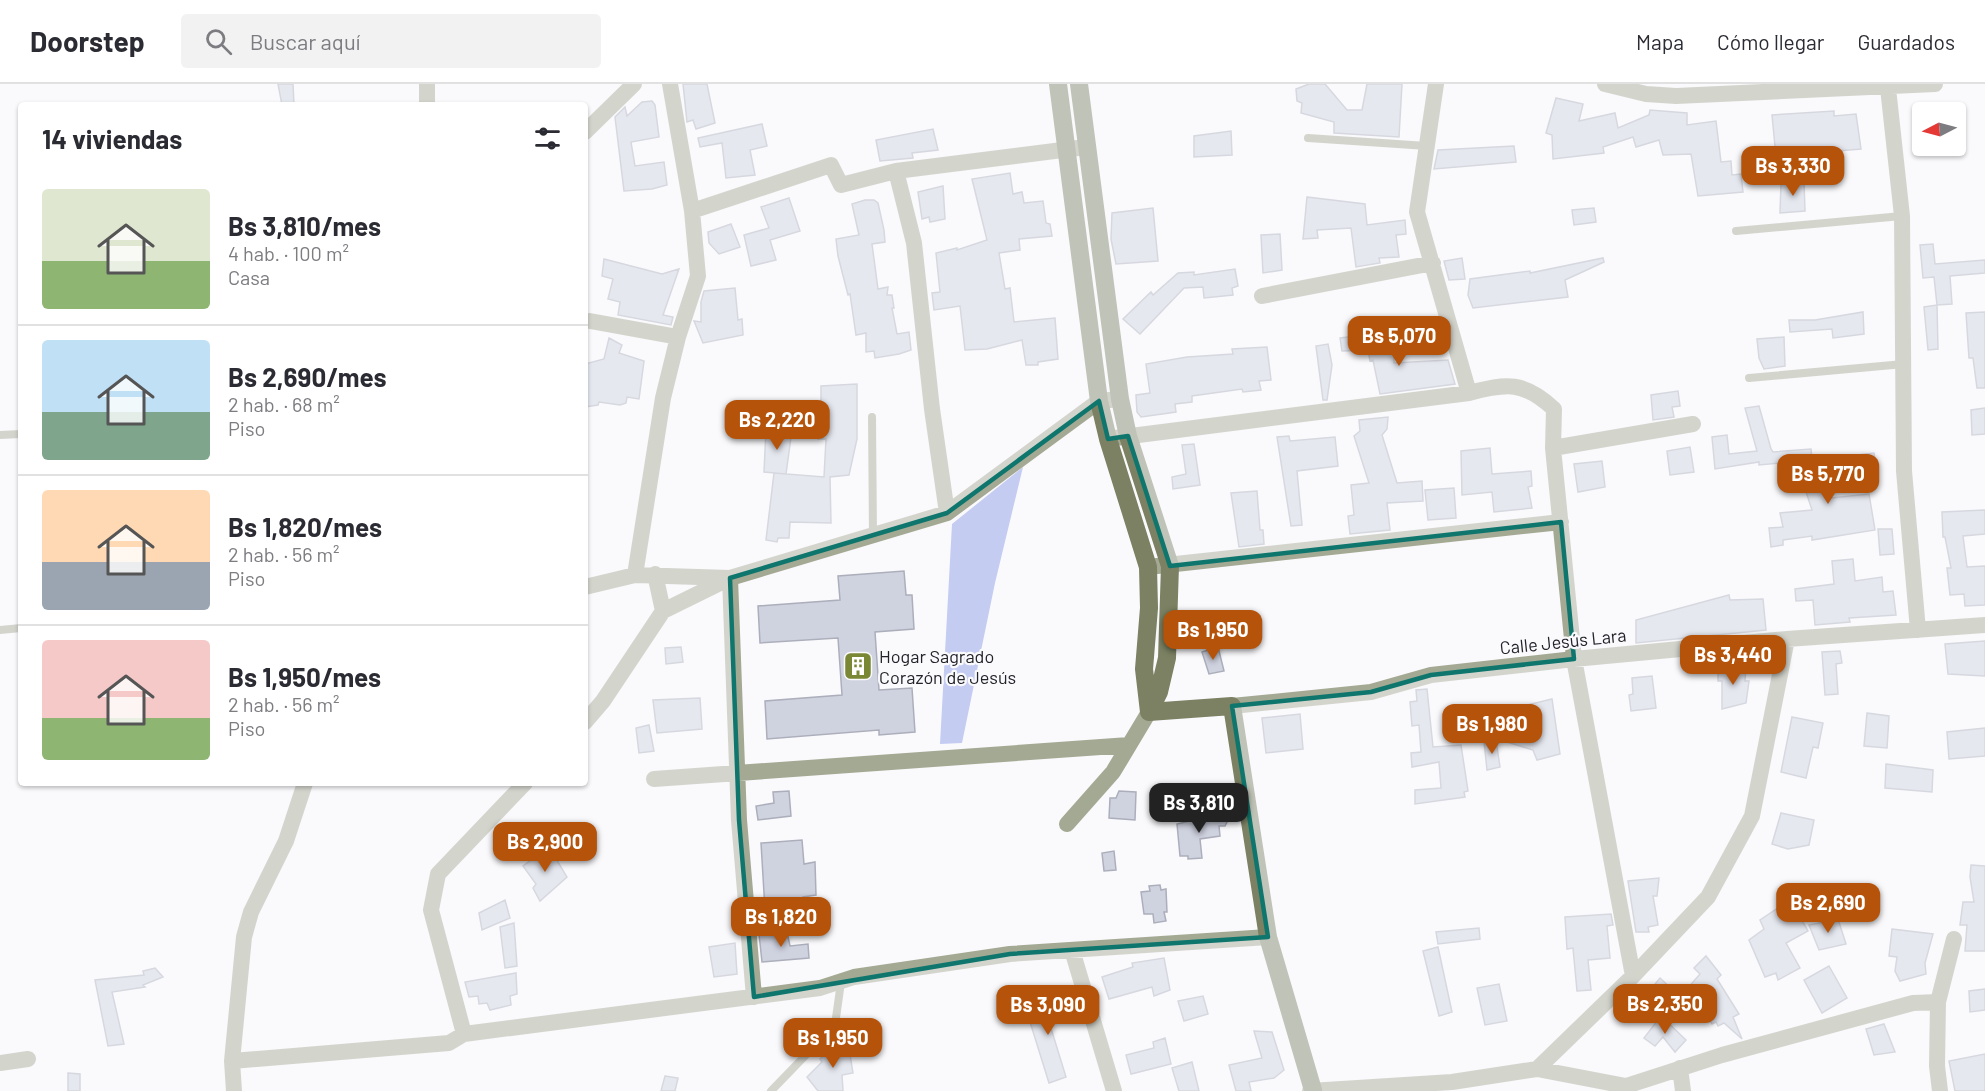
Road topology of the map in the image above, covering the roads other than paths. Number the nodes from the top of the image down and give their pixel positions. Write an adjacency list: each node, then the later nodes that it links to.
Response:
1 (427, 84): 10 (street)
2 (634, 84): 11 (street)
3 (670, 84): 17 (street)
4 (1059, 84): 15 (street)
5 (1079, 84): 14 (street)
6 (1436, 84): 13 (street)
7 (1605, 84): 9 (street)
8 (1935, 84): 9 (street)
9 (1888, 88): 18 (street)
10 (427, 102)
11 (588, 129)
12 (1308, 138): 13 (lane)
13 (1427, 146): 20 (street)
14 (1086, 147): 15 (street); 27 (street)
15 (1067, 149): 16 (street); 28 (street)
16 (896, 171): 17 (street); 36 (street)
17 (692, 211): 23 (street)
18 (1902, 216): 19 (lane); 24 (street)
19 (1736, 231)
20 (1433, 263): 21 (street); 26 (street)
21 (1262, 296)
22 (590, 321): 23 (street)
23 (678, 338): 42 (street)
24 (1904, 364): 25 (lane); 49 (street)
25 (1749, 378)
26 (1469, 393): 33 (street); 35 (street)
27 (1120, 399): 28 (street); 33 (street)
28 (1099, 401): 34 (street); 36 (street)
29 (872, 417): 38 (lane)
30 (1693, 424): 35 (street)
31 (18, 434): 32 (lane)
32 (0, 435)
33 (1128, 436): 34 (street); 39 (street)
34 (1108, 439): 40 (street)
35 (1553, 448): 37 (street)
36 (947, 513): 38 (street)
37 (1561, 522): 39 (street); 51 (street)
38 (873, 537): 43 (street)
39 (1170, 566): 40 (street); 55 (street)
40 (1148, 567): 55 (street)
41 (655, 574): 42 (street); 43 (street); 45 (street)
42 (635, 575): 44 (street)
43 (730, 579): 45 (street); 58 (street)
44 (588, 586)
45 (663, 611): 52 (street)
46 (1985, 626): 49 (street, Calle Jesús Lara)
47 (18, 628): 48 (lane)
48 (0, 630)
49 (1917, 630): 50 (street, Calle Jesús Lara)
50 (1787, 639): 51 (street, Calle Jesús Lara); 66 (street)
51 (1574, 659): 54 (street, Calle Jesús Lara); 66 (street)
52 (603, 701): 53 (street); 56 (street)
53 (588, 702)
54 (1232, 706): 55 (street); 63 (street)
55 (1149, 712): 57 (street)
56 (588, 718)
57 (1129, 745): 58 (street); 62 (street)
58 (737, 773): 59 (street); 68 (street)
59 (654, 779)
60 (304, 786): 72 (street)
61 (522, 786): 70 (street)
62 (1067, 824)
63 (1268, 937): 65 (street); 76 (street)
64 (1954, 939): 69 (street)
65 (1072, 950): 67 (street); 79 (street)
66 (1633, 976): 75 (street)
67 (842, 981): 68 (street); 78 (lane)
68 (753, 997): 70 (street)
69 (1938, 1002): 74 (street); 81 (street)
70 (464, 1034): 72 (street)
71 (28, 1059): 73 (street)
72 (232, 1061): 77 (street)
73 (0, 1063)
74 (1680, 1068): 75 (street); 80 (street)
75 (1537, 1069): 76 (street)
76 (1318, 1090)
77 (234, 1091)
78 (771, 1091)
79 (1114, 1091)
80 (1683, 1091)
81 (1941, 1091)

